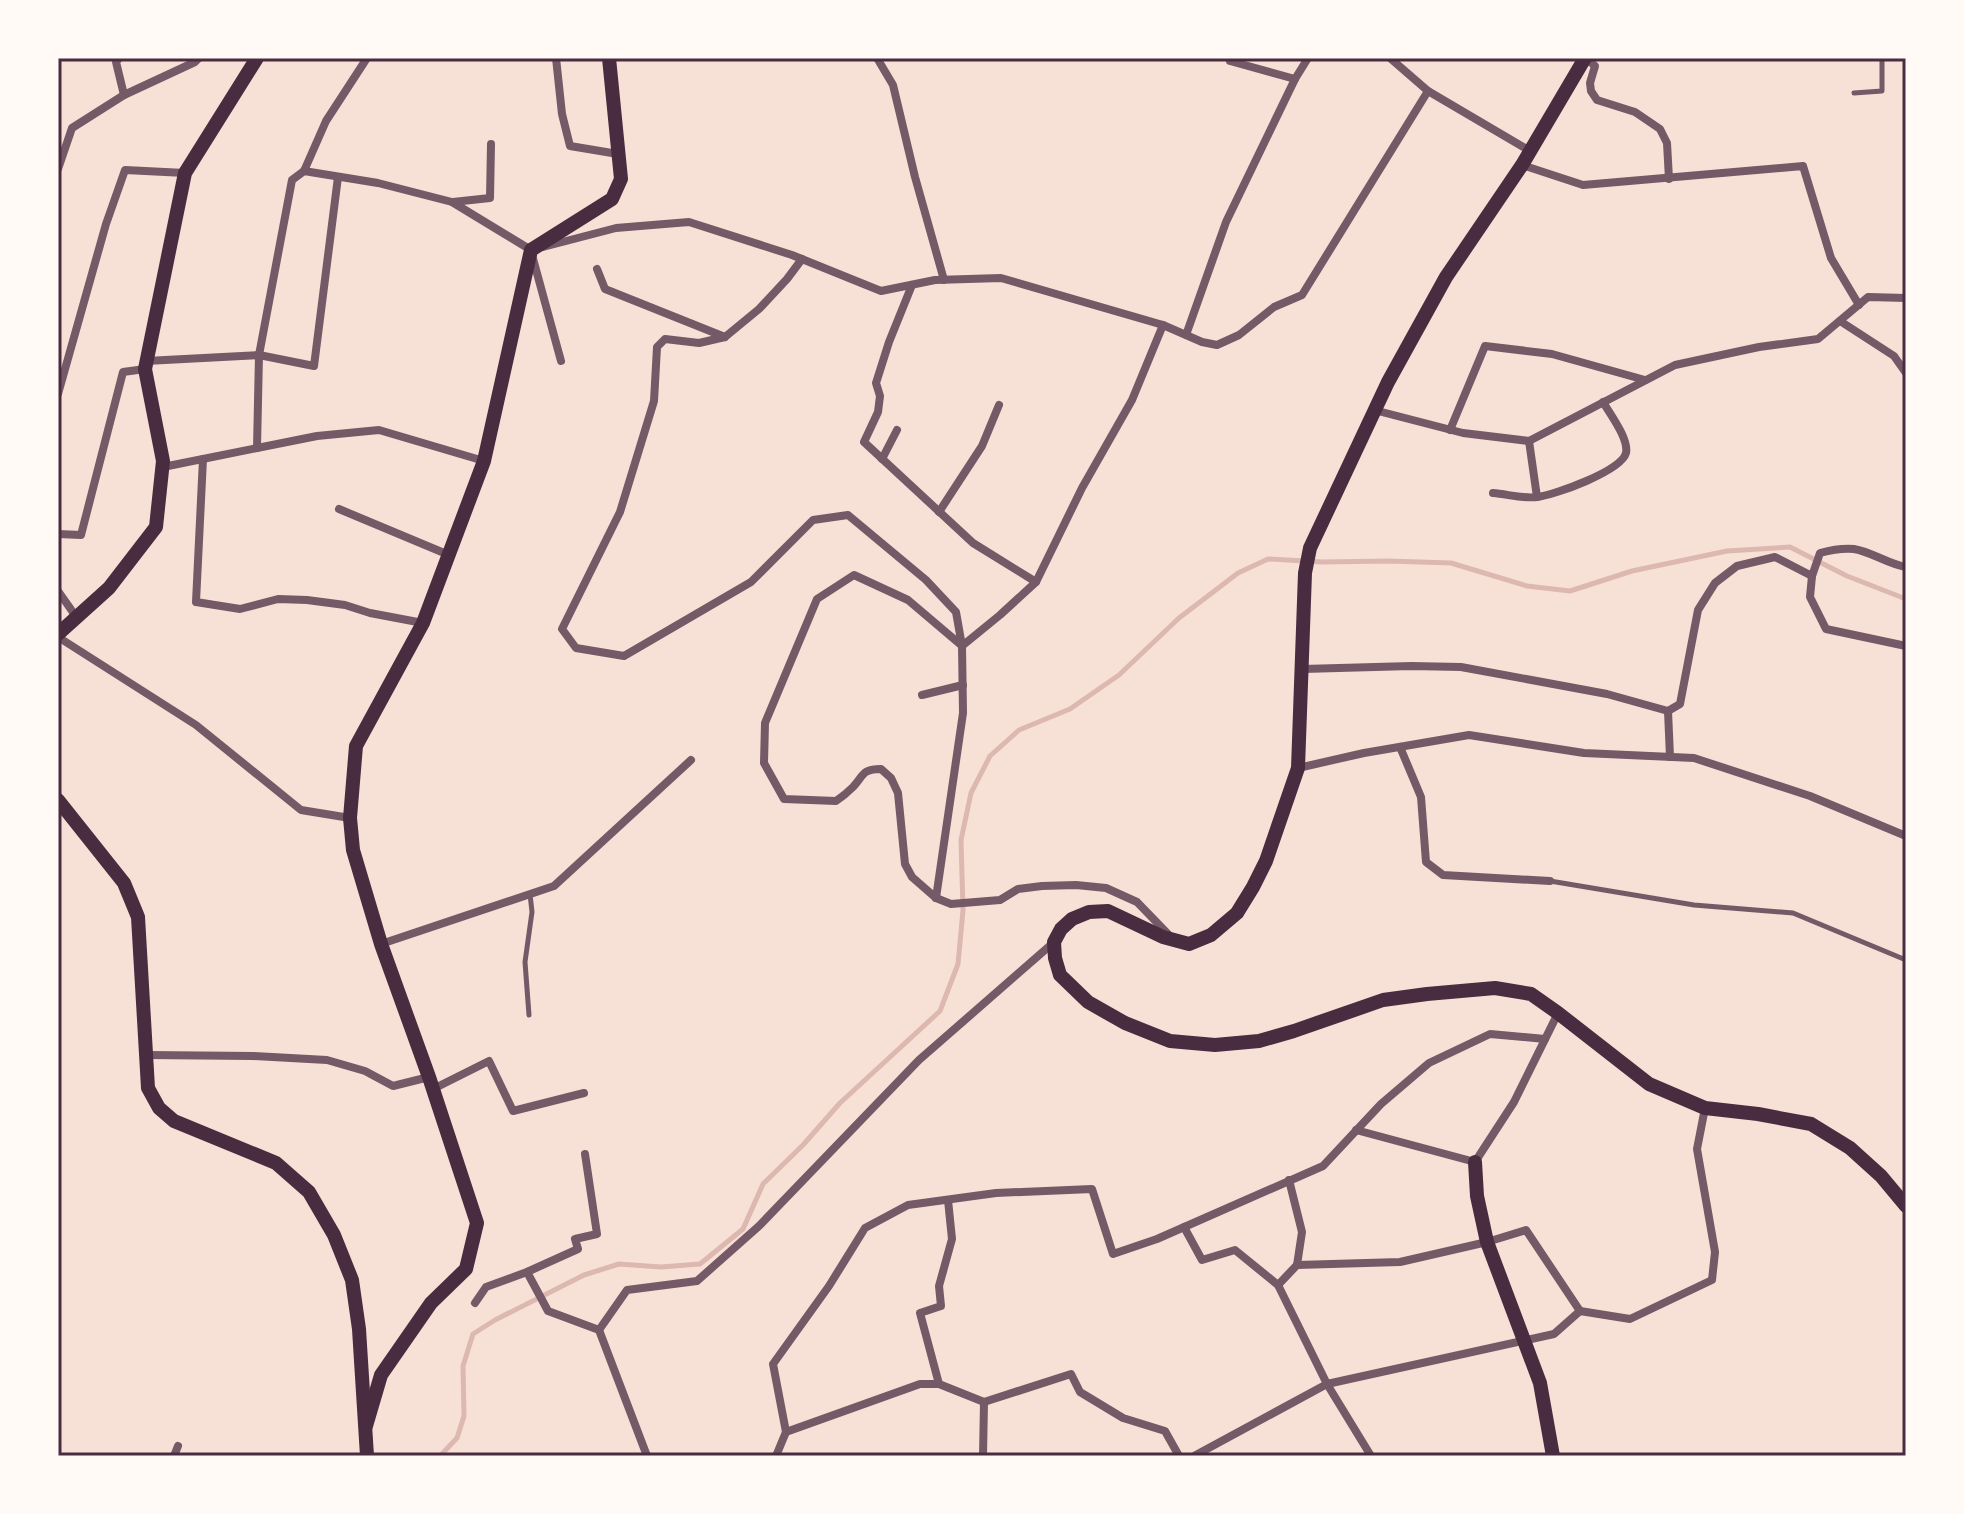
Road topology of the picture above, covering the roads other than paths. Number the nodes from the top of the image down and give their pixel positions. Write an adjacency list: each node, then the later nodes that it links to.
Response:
1 (119, 58): 16 (street)
2 (199, 58): 16 (street)
3 (257, 58): 23 (main road)
4 (367, 58): 22 (street)
5 (556, 58): 19 (street)
6 (609, 58): 19 (main road)
7 (877, 58): 30 (street)
8 (1308, 58): 13 (street)
9 (1390, 58): 14 (street)
10 (1586, 58): 18 (main road); 25 (street)
11 (1882, 58): 15 (lane)
12 (1229, 59): 13 (street)
13 (1295, 79): 36 (street)
14 (1428, 91): 18 (street); 36 (street)
15 (1854, 93)
16 (124, 95): 21 (street)
17 (491, 144): 26 (street)
18 (1530, 151): 20 (main road)
19 (618, 154): 27 (main road)
20 (1522, 165): 25 (street); 46 (main road)
21 (58, 169)
22 (304, 171): 24 (street); 38 (street)
23 (185, 173): 40 (main road); 43 (street)
24 (338, 177): 26 (street); 38 (street)
25 (1669, 179): 33 (street)
26 (452, 202): 27 (street)
27 (531, 250): 28 (street); 39 (street); 53 (main road)
28 (802, 259): 31 (street); 37 (street)
29 (597, 269): 37 (street)
30 (944, 280): 31 (street); 35 (street)
31 (912, 285): 52 (street)
32 (1906, 298): 33 (street)
33 (1859, 305): 34 (street)
34 (1840, 321): 41 (street); 42 (street)
35 (1163, 325): 36 (street); 63 (street)
36 (1186, 335)
37 (725, 337): 68 (street)
38 (259, 355): 40 (street); 50 (street)
39 (561, 361)
40 (146, 365): 54 (main road); 59 (street)
41 (1906, 373)
42 (1645, 380): 44 (street); 48 (street)
43 (58, 394)
44 (1603, 402): 49 (street); 56 (street)
45 (999, 405): 58 (street)
46 (1373, 410): 48 (street); 70 (main road)
47 (897, 430): 52 (street)
48 (1450, 430): 49 (street)
49 (1529, 441): 56 (street)
50 (257, 448): 51 (street); 53 (street)
51 (203, 459): 54 (street); 66 (street)
52 (882, 459): 58 (street)
53 (484, 461): 60 (main road)
54 (163, 467): 65 (main road)
55 (1493, 493): 56 (street)
56 (1537, 497)
57 (339, 509): 60 (street)
58 (939, 512): 63 (street)
59 (58, 534)
60 (449, 555): 66 (main road)
61 (1906, 567): 62 (street)
62 (1812, 576): 69 (street); 73 (street)
63 (1036, 582): 68 (street)
64 (58, 591): 65 (street)
65 (77, 618): 67 (main road)
66 (423, 623): 79 (main road)
67 (58, 636): 79 (street)
68 (962, 646): 71 (street); 83 (street)
69 (1906, 646)
70 (1303, 669): 73 (street); 77 (main road)
71 (963, 685): 72 (street); 83 (street)
72 (922, 695)
73 (1668, 711): 75 (street)
74 (1400, 747): 75 (street); 77 (street); 81 (street)
75 (1670, 757): 80 (street)
76 (691, 760): 82 (street)
77 (1298, 768): 84 (main road)
78 (58, 800): 91 (main road)
79 (350, 818): 86 (main road)
80 (1906, 836)
81 (1550, 881): 87 (lane)
82 (530, 894): 86 (street); 89 (lane)
83 (936, 898): 84 (street)
84 (1176, 941): 85 (main road)
85 (1054, 942): 88 (main road); 108 (street)
86 (381, 944): 92 (main road)
87 (1906, 960)
88 (1558, 1013): 90 (street); 94 (main road)
89 (529, 1015)
90 (1545, 1039): 95 (street); 97 (street)
91 (146, 1055): 92 (street); 113 (main road)
92 (431, 1083): 93 (street); 113 (main road)
93 (584, 1093)
94 (1705, 1108): 100 (main road); 107 (street)
95 (1356, 1130): 97 (street); 98 (street)
96 (585, 1154): 104 (street)
97 (1475, 1162): 102 (main road)
98 (1289, 1180): 101 (street); 103 (street)
99 (948, 1200): 101 (street); 110 (street); 114 (street)
100 (1906, 1206)
101 (1184, 1227): 105 (street)
102 (1487, 1242): 103 (street); 107 (street); 109 (main road)
103 (1297, 1265): 105 (street)
104 (527, 1272): 106 (street); 108 (street)
105 (1278, 1285): 111 (street)
106 (475, 1303)
107 (1580, 1311): 109 (street)
108 (599, 1330): 118 (street)
109 (1525, 1341): 111 (street); 124 (main road)
110 (939, 1384): 112 (street); 114 (street)
111 (1327, 1384): 122 (street); 123 (street)
112 (984, 1402): 120 (street); 121 (street)
113 (366, 1426): 117 (main road)
114 (786, 1432): 119 (street)
115 (178, 1446): 116 (street)
116 (174, 1456)
117 (367, 1456)
118 (647, 1456)
119 (776, 1456)
120 (983, 1456)
121 (1179, 1456)
122 (1194, 1456)
123 (1371, 1456)
124 (1553, 1456)

